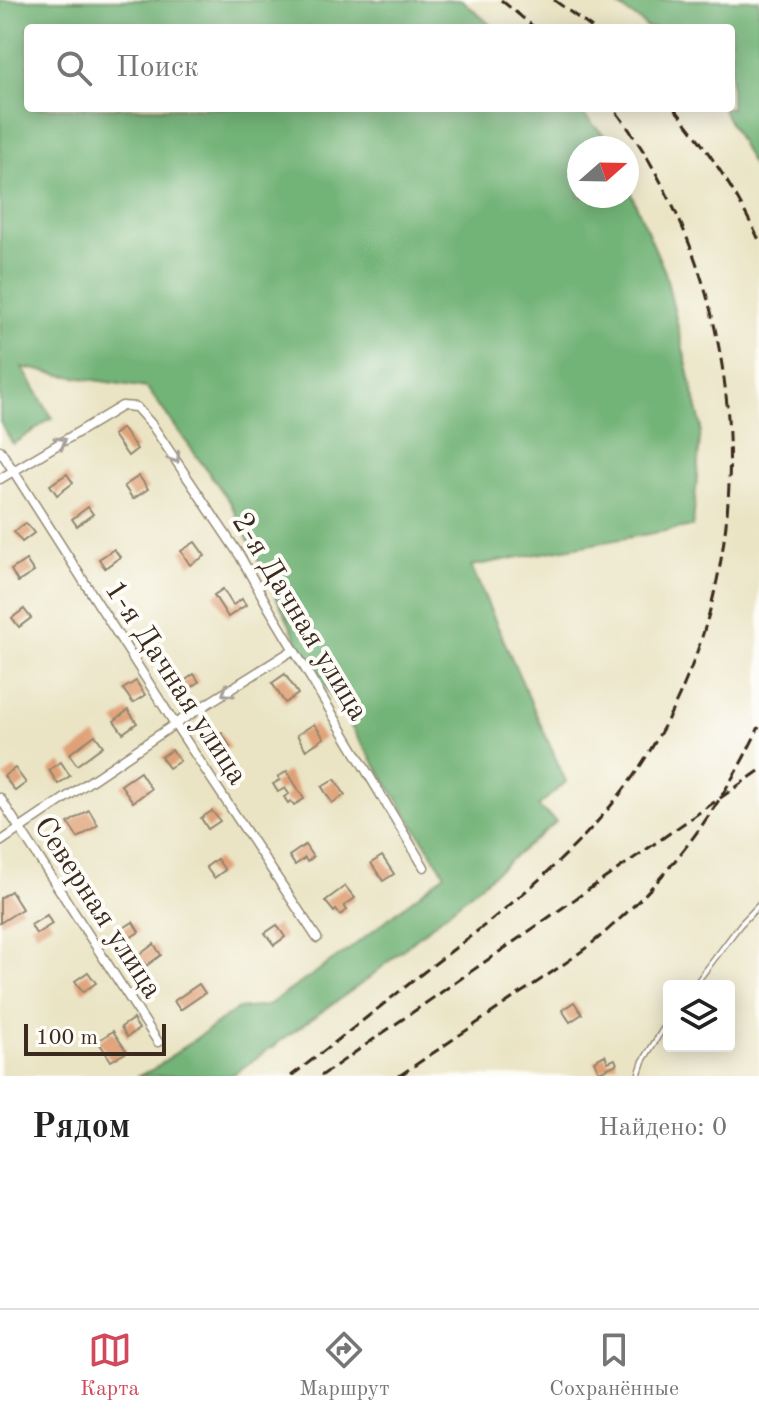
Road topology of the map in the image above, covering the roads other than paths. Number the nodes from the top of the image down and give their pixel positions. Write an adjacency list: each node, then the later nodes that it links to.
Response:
1 (0, 450): 2 (street, 1-я Дачная улица)
2 (13, 471): 3 (street); 4 (street, 2-я Дачная улица, one-way to 4); 5 (street, 1-я Дачная улица)
3 (0, 479)
4 (293, 650): 5 (street, one-way to 5); 9 (street, 2-я Дачная улица)
5 (175, 724): 7 (street); 11 (street, 1-я Дачная улица)
6 (0, 798): 7 (street, Северная улица)
7 (20, 829): 8 (street); 14 (street, Северная улица)
8 (0, 842)
9 (424, 867)
10 (759, 905): 12 (lane)
11 (317, 938)
12 (699, 980)
13 (663, 1029): 15 (lane)
14 (158, 1042)
15 (638, 1076)

